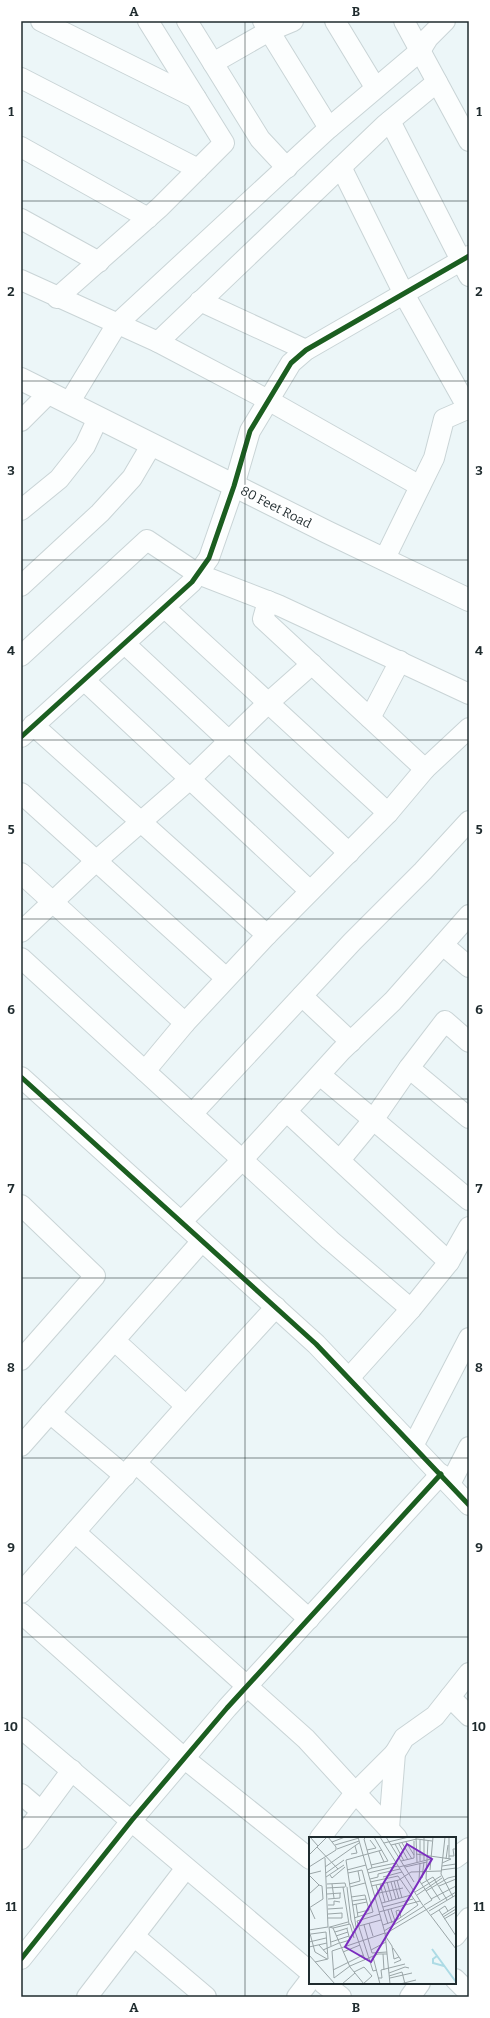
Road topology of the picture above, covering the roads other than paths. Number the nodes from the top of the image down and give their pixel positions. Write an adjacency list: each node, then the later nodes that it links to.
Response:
1 (42, 21): 14 (street)
2 (148, 21): 14 (street)
3 (187, 21): 10 (street)
4 (293, 21): 8 (street)
5 (335, 21): 13 (street)
6 (404, 21): 9 (street)
7 (445, 21): 9 (street)
8 (266, 26): 10 (street); 16 (street)
9 (420, 50): 12 (street); 13 (street)
10 (213, 63): 20 (street)
11 (21, 78): 21 (street)
12 (437, 82): 15 (street); 17 (street)
13 (375, 87): 16 (street)
14 (196, 98): 21 (street)
15 (390, 121): 19 (street); 25 (street)
16 (329, 128): 20 (street)
17 (469, 141)
18 (21, 147): 22 (street)
19 (341, 167): 27 (street); 29 (street)
20 (287, 168): 30 (street)
21 (198, 169): 22 (street)
22 (148, 218): 24 (street)
23 (21, 219): 24 (street)
24 (99, 262): 28 (street)
25 (466, 264): 27 (street)
26 (21, 280): 28 (street)
27 (404, 294): 32 (street); 37 (street)
28 (57, 298): 30 (street)
29 (200, 301): 31 (street); 32 (street)
30 (117, 324): 31 (street); 36 (street)
31 (158, 342): 35 (street)
32 (306, 350): 35 (street)
33 (21, 379): 34 (main road, 80 Feet Road)
34 (49, 393): 36 (main road, 80 Feet Road); 39 (street)
35 (268, 400): 41 (street); 42 (street)
36 (69, 402): 38 (main road, 80 Feet Road)
37 (468, 409): 42 (street)
38 (98, 418): 40 (main road, 80 Feet Road); 43 (street)
39 (21, 420)
40 (152, 444): 41 (main road, 80 Feet Road); 46 (street)
41 (234, 486): 44 (main road, 80 Feet Road); 45 (street)
42 (420, 486): 44 (street)
43 (21, 510)
44 (384, 560): 47 (main road, 80 Feet Road)
45 (198, 574): 48 (street); 49 (street); 51 (street)
46 (21, 586)
47 (469, 600)
48 (268, 601): 52 (street); 53 (street)
49 (165, 608): 50 (street); 56 (street)
50 (125, 644): 54 (street); 60 (street)
51 (21, 656)
52 (400, 661): 55 (street); 57 (street)
53 (312, 664): 56 (street); 57 (street)
54 (84, 680): 59 (street); 62 (street)
55 (469, 694)
56 (268, 703): 60 (street); 64 (street)
57 (370, 718): 61 (street)
58 (469, 728): 61 (street)
59 (27, 731): 66 (street)
60 (230, 742): 62 (street); 67 (street)
61 (425, 769): 64 (street)
62 (190, 779): 66 (street); 70 (street)
63 (21, 793): 68 (street)
64 (388, 813): 67 (street)
65 (469, 821): 79 (street)
66 (141, 822): 68 (street); 74 (street)
67 (349, 853): 70 (street)
68 (96, 861): 71 (street); 78 (street)
69 (21, 873): 71 (street)
70 (310, 891): 74 (street)
71 (53, 903): 73 (street); 80 (street)
72 (469, 915): 75 (street)
73 (21, 932)
74 (267, 935): 78 (street)
75 (443, 945): 77 (street); 81 (street)
76 (21, 958): 84 (street)
77 (469, 967)
78 (226, 978): 80 (street)
79 (302, 996): 81 (street); 88 (street)
80 (185, 1023): 84 (street)
81 (351, 1042): 85 (street)
82 (469, 1042): 83 (street)
83 (410, 1068): 89 (street); 90 (street)
84 (144, 1071): 88 (street)
85 (320, 1075): 87 (street); 90 (street)
86 (21, 1077): 95 (street)
87 (286, 1111): 91 (street); 92 (street)
88 (192, 1114): 91 (street)
89 (469, 1118)
90 (373, 1120): 92 (street); 93 (street)
91 (242, 1160): 95 (street); 100 (street)
92 (340, 1160): 98 (street)
93 (469, 1200)
94 (21, 1204): 103 (street)
95 (181, 1222): 97 (street)
96 (469, 1227): 98 (street)
97 (202, 1241): 99 (street); 102 (street)
98 (449, 1262): 100 (street)
99 (276, 1307): 104 (street); 105 (street)
100 (411, 1309): 104 (street)
101 (469, 1338): 108 (street)
102 (115, 1340): 105 (street); 106 (street)
103 (21, 1360)
104 (348, 1378): 108 (street)
105 (185, 1405): 110 (street)
106 (50, 1413): 107 (street); 110 (street)
107 (21, 1446)
108 (413, 1446): 111 (street)
109 (469, 1447): 111 (street)
110 (130, 1470): 113 (street); 116 (street)
111 (445, 1479): 112 (street); 116 (street)
112 (469, 1504)
113 (75, 1532): 114 (street); 118 (street)
114 (21, 1593)
115 (21, 1613): 123 (street)
116 (309, 1619): 118 (street)
117 (469, 1673): 119 (street)
118 (247, 1687): 123 (street); 125 (street)
119 (450, 1697): 120 (street); 122 (street)
120 (469, 1716)
121 (21, 1728): 124 (street)
122 (395, 1753): 125 (street); 129 (street)
123 (185, 1759): 128 (street); 133 (street)
124 (72, 1770): 127 (street); 128 (street)
125 (356, 1792): 129 (street); 130 (street)
126 (21, 1794): 127 (street)
127 (41, 1811): 131 (street)
128 (132, 1820): 135 (street); 139 (street)
129 (393, 1833)
130 (321, 1837)
131 (21, 1839)
132 (469, 1848): 134 (street)
133 (309, 1855)
134 (456, 1857)
135 (186, 1868): 138 (street); 140 (street)
136 (469, 1918): 137 (street)
137 (456, 1935)
138 (134, 1936): 146 (street); 147 (street)
139 (21, 1959)
140 (309, 1971)
141 (456, 1980): 145 (street)
142 (309, 1981): 148 (street)
143 (324, 1984): 149 (street)
144 (419, 1984): 150 (street)
145 (469, 1993)
146 (87, 1997)
147 (206, 1997)
148 (297, 1997)
149 (341, 1997)
150 (410, 1997)

